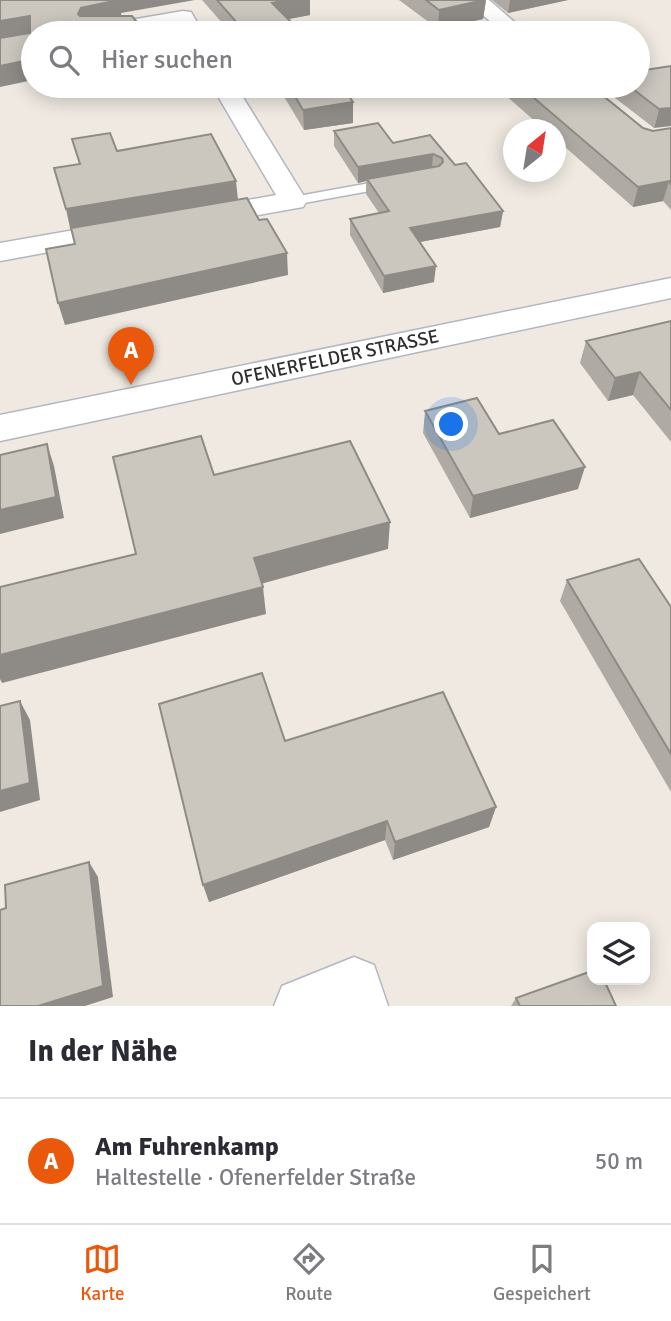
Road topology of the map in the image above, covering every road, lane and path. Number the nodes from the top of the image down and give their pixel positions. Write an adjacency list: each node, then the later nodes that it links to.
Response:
1 (476, 0): 4 (street)
2 (165, 21): 3 (street)
3 (185, 21)
4 (501, 21)
5 (231, 98): 7 (street)
6 (407, 181): 7 (lane)
7 (293, 201): 8 (street)
8 (0, 252)
9 (671, 288): 10 (street, OFENERFELDER STRASSE)
10 (0, 428)
11 (302, 1006): 12 (street)
12 (360, 1006)

